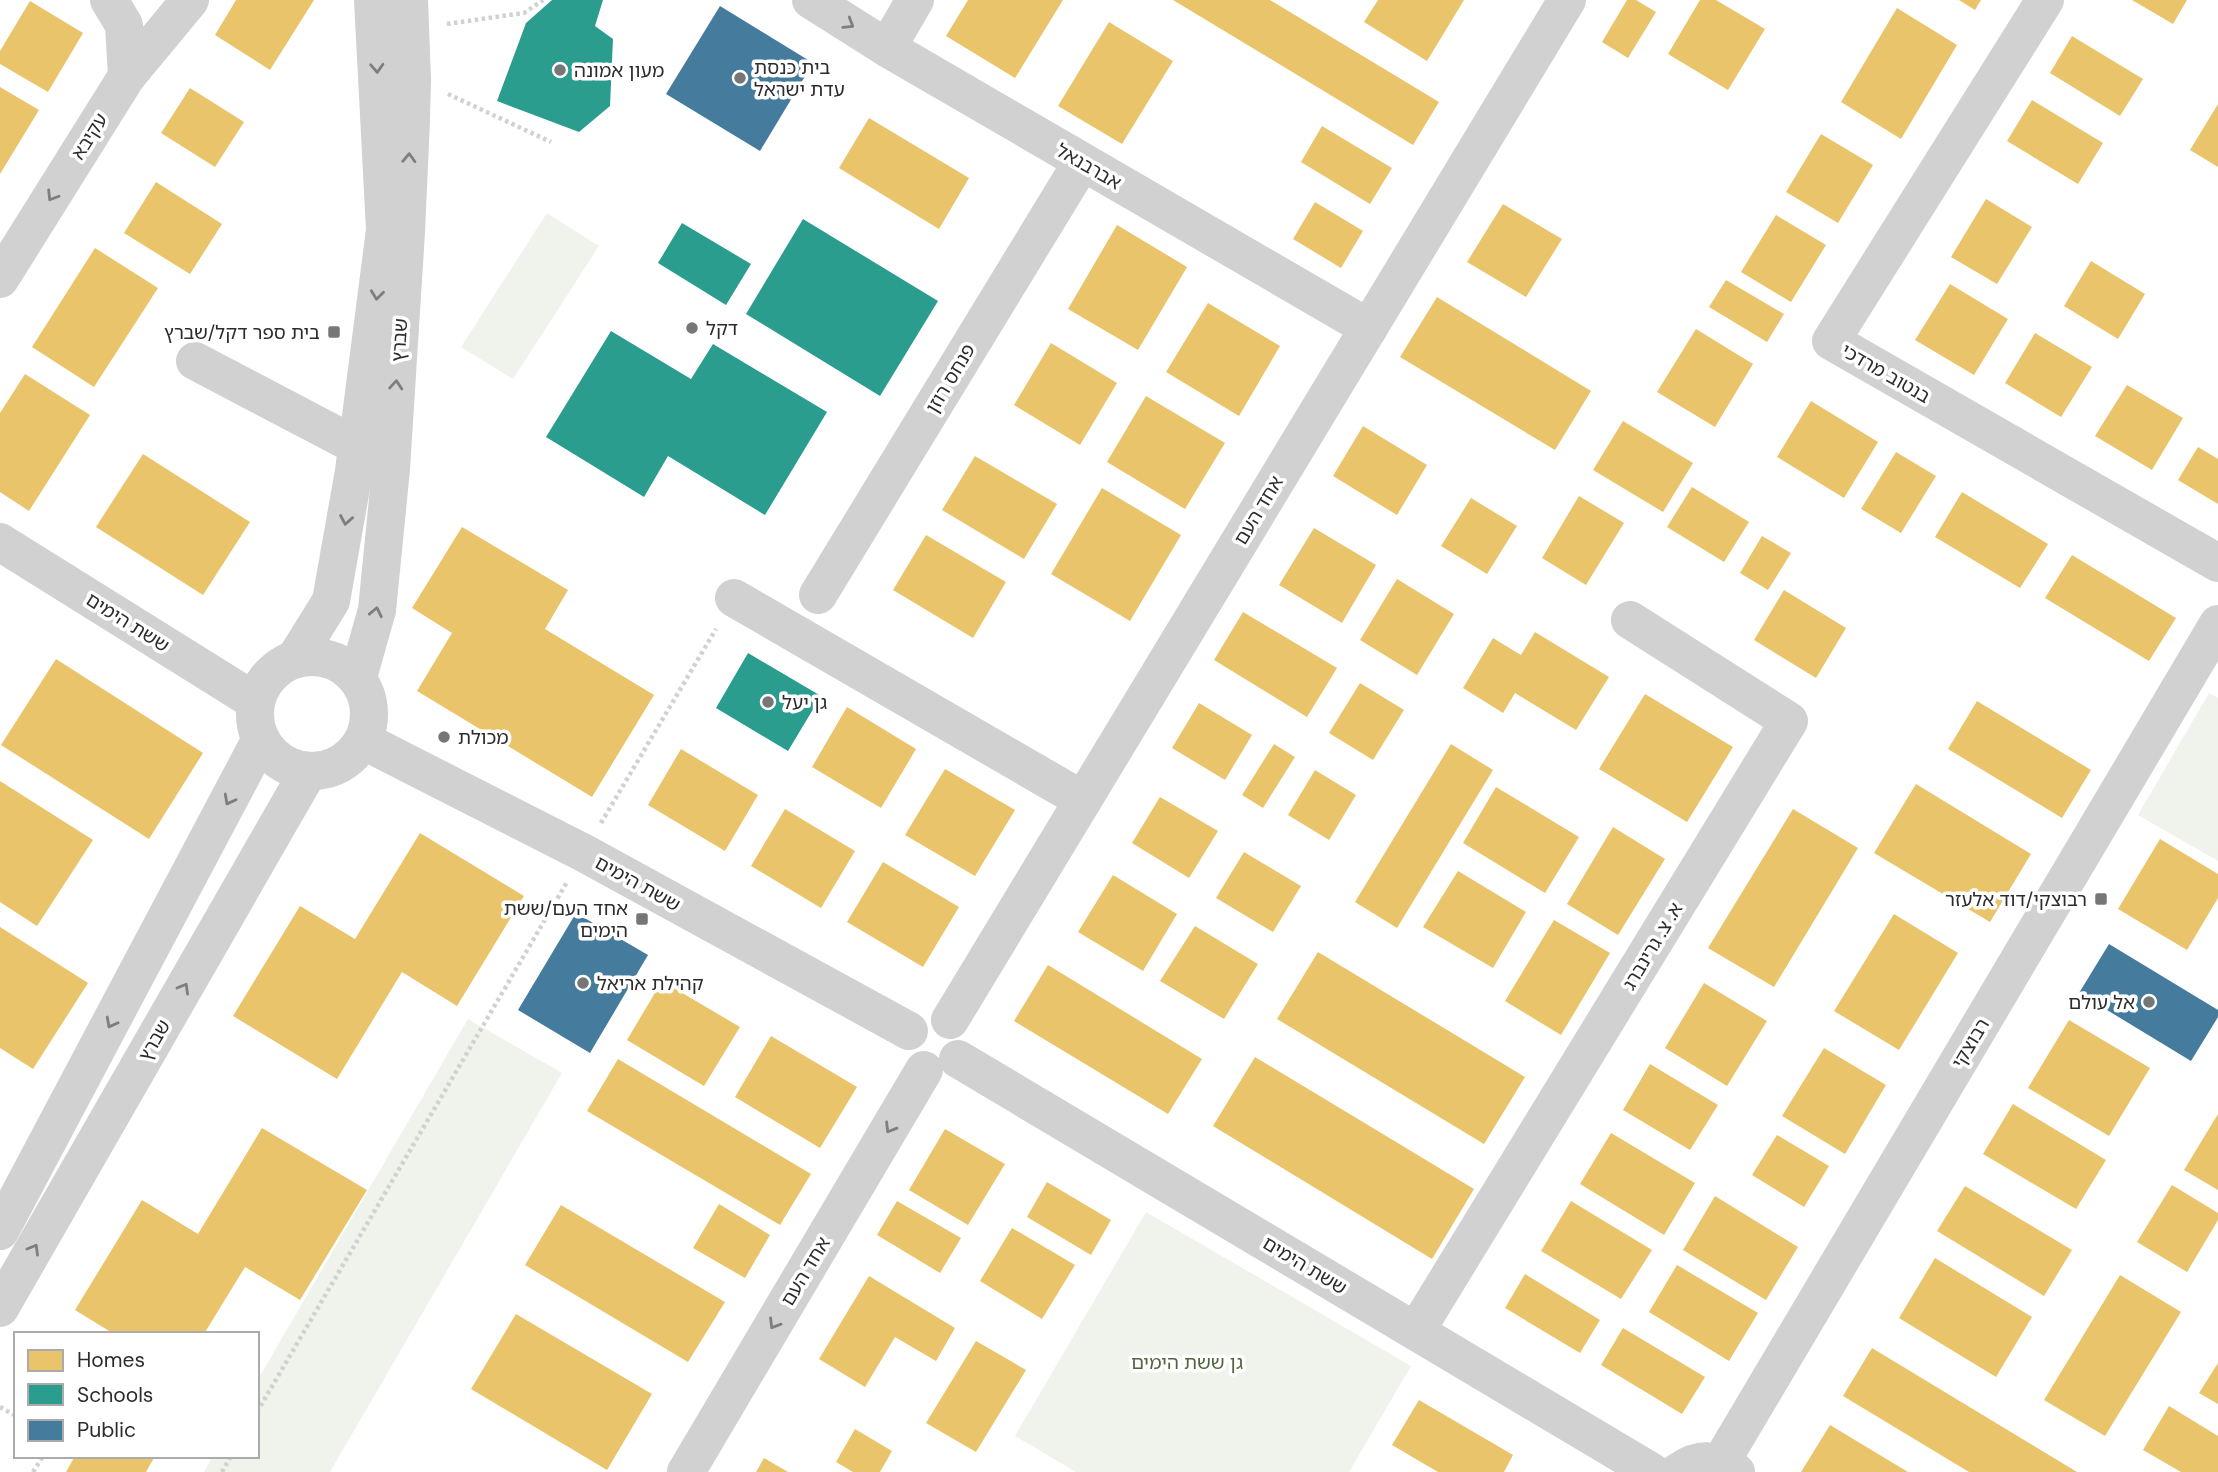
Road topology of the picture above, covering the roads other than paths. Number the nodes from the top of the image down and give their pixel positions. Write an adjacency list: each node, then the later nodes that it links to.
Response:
1 (109, 0): 10 (street)
2 (190, 0): 10 (street, עקיבא)
3 (373, 0): 15 (street, שברץ, one-way to 15)
4 (811, 0): 9 (street, אברבנאל, one-way to 9)
5 (915, 0): 9 (street)
6 (1567, 0): 13 (street, אחד העם)
7 (2045, 0): 17 (street, בנטוב מרדכי)
8 (410, 15): 23 (street, שברץ, one-way to 8)
9 (887, 47): 11 (street, אברבנאל)
10 (127, 76): 12 (street, עקיבא, one-way to 12)
11 (1082, 162): 13 (street, אברבנאל); 18 (street, פנחס רוזן)
12 (0, 279)
13 (1368, 328): 28 (street, אחד העם)
14 (195, 361): 15 (street)
15 (357, 446): 22 (street, שברץ, one-way to 22)
16 (0, 542): 24 (street, ששת הימים)
17 (2218, 563)
18 (818, 595)
19 (734, 598): 28 (street)
20 (1630, 620): 34 (street, א. צ. גרינברג)
21 (2218, 624): 35 (street, רבוצקי)
22 (295, 659): 23 (street); 24 (street)
23 (358, 677): 26 (street)
24 (256, 702): 25 (street)
25 (261, 739): 27 (street); 32 (street, one-way to 32)
26 (364, 741): 27 (street); 30 (street, ששת הימים)
27 (308, 772): 33 (street, שברץ, one-way to 27)
28 (1083, 800): 29 (street, אחד העם)
29 (950, 1020): 30 (street); 31 (street)
30 (909, 1031): 31 (street)
31 (941, 1064): 34 (street, ששת הימים); 36 (street, אחד העם, one-way to 36)
32 (0, 1231)
33 (0, 1308)
34 (1416, 1331): 37 (street, ששת הימים)
35 (1728, 1467): 38 (street)
36 (686, 1472)
37 (1652, 1472)
38 (1678, 1472)

